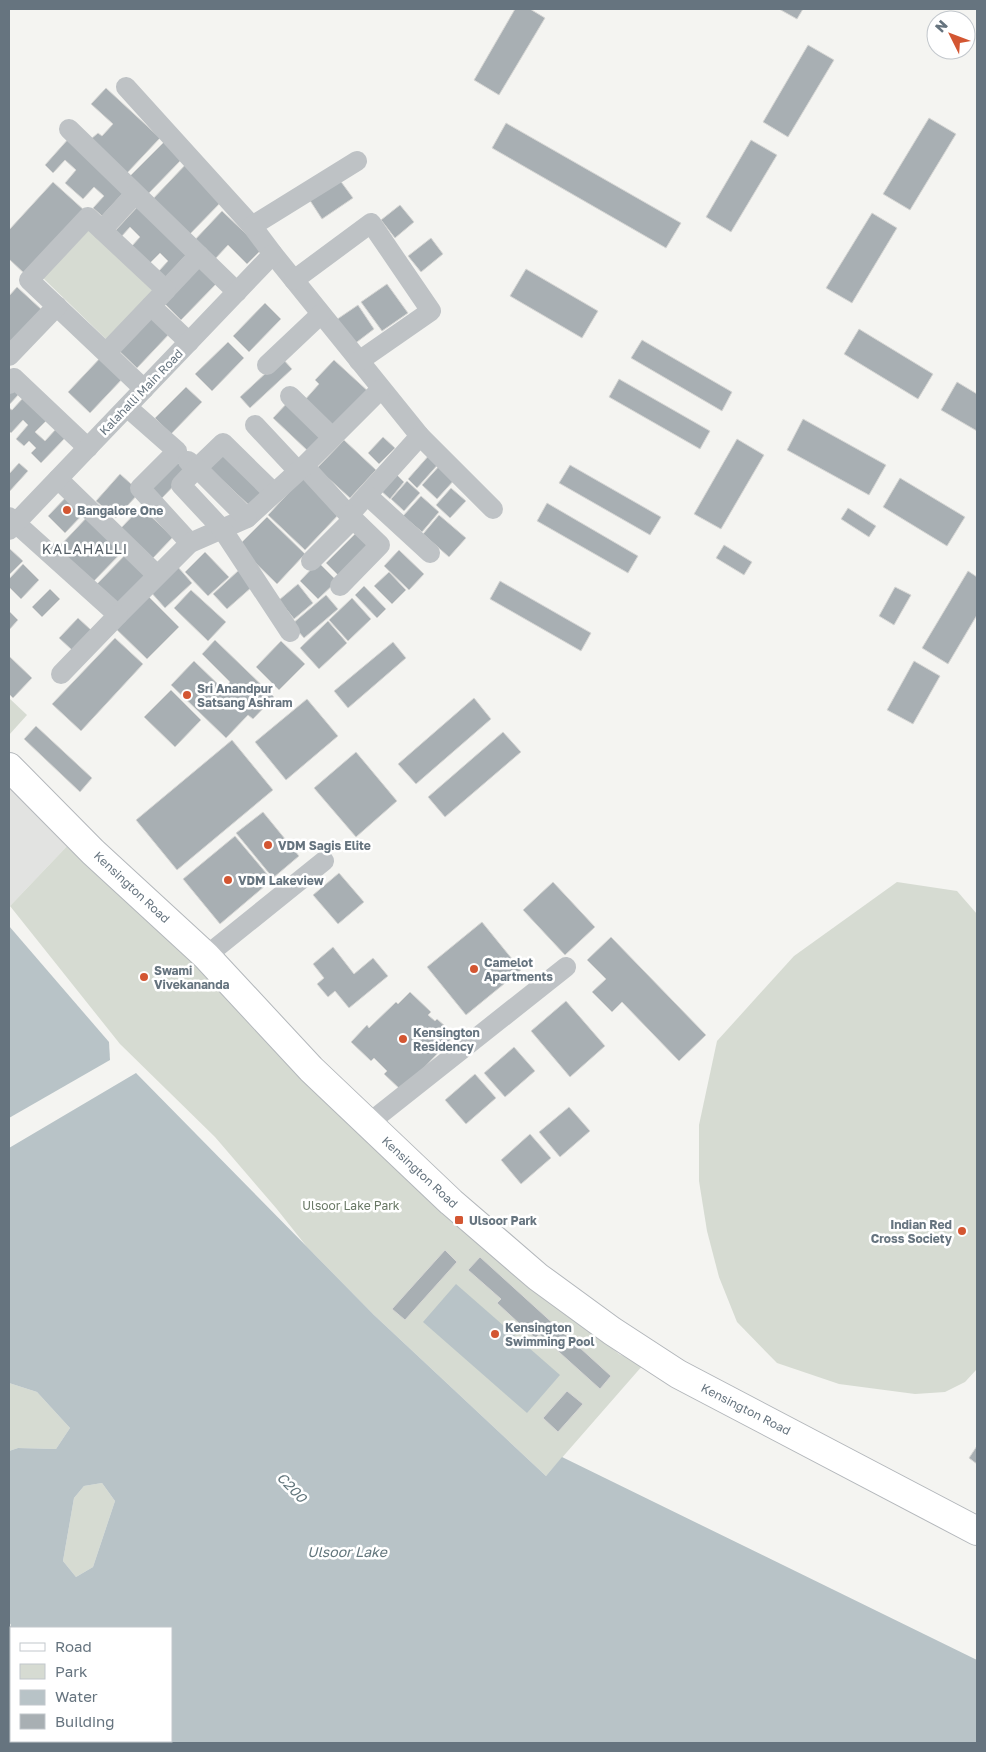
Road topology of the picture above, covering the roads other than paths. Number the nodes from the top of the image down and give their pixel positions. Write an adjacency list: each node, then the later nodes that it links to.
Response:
1 (126, 87): 5 (street)
2 (69, 129): 4 (street)
3 (357, 161): 5 (street)
4 (136, 194): 6 (street); 8 (street)
5 (252, 226): 7 (street)
6 (102, 230): 10 (street); 12 (street)
7 (273, 254): 9 (street); 11 (street, Kalahalli Main Road)
8 (199, 255): 10 (street); 11 (street)
9 (294, 280): 14 (street); 18 (street)
10 (166, 290): 13 (street)
11 (237, 292): 15 (street, Kalahalli Main Road)
12 (56, 306): 16 (street); 17 (street)
13 (151, 306): 15 (street); 16 (street)
14 (320, 314): 18 (street); 19 (street)
15 (189, 342): 21 (street, Kalahalli Main Road)
16 (106, 353): 21 (street)
17 (9, 356)
18 (359, 361): 22 (street)
19 (267, 365)
20 (11, 378): 28 (street)
21 (144, 389): 24 (street, Kalahalli Main Road)
22 (381, 389): 26 (street); 27 (street)
23 (290, 396): 27 (street)
24 (127, 407): 28 (street, Kalahalli Main Road); 29 (street)
25 (255, 425): 31 (street)
26 (420, 436): 34 (street); 35 (street)
27 (332, 437): 31 (street)
28 (88, 448): 32 (street, Kalahalli Main Road)
29 (177, 451): 30 (street); 40 (street)
30 (197, 468): 33 (street); 37 (street); 39 (street)
31 (301, 469): 33 (street); 36 (street)
32 (58, 479): 38 (street, Kalahalli Main Road); 43 (street)
33 (274, 493): 37 (street)
34 (367, 495): 36 (street); 41 (street)
35 (493, 509)
36 (351, 517): 42 (street); 44 (street)
37 (246, 518): 39 (street)
38 (11, 523): 45 (street)
39 (222, 529): 40 (street); 46 (street)
40 (190, 543): 43 (street)
41 (430, 553)
42 (311, 561)
43 (157, 575): 45 (street)
44 (340, 586)
45 (118, 615): 47 (street)
46 (290, 632)
47 (61, 674)
48 (9, 767): 50 (main road, Kensington Road)
49 (324, 861): 50 (street)
50 (206, 956): 52 (main road, Kensington Road)
51 (566, 966): 52 (street)
52 (369, 1123): 53 (main road, Kensington Road)
53 (977, 1532)

